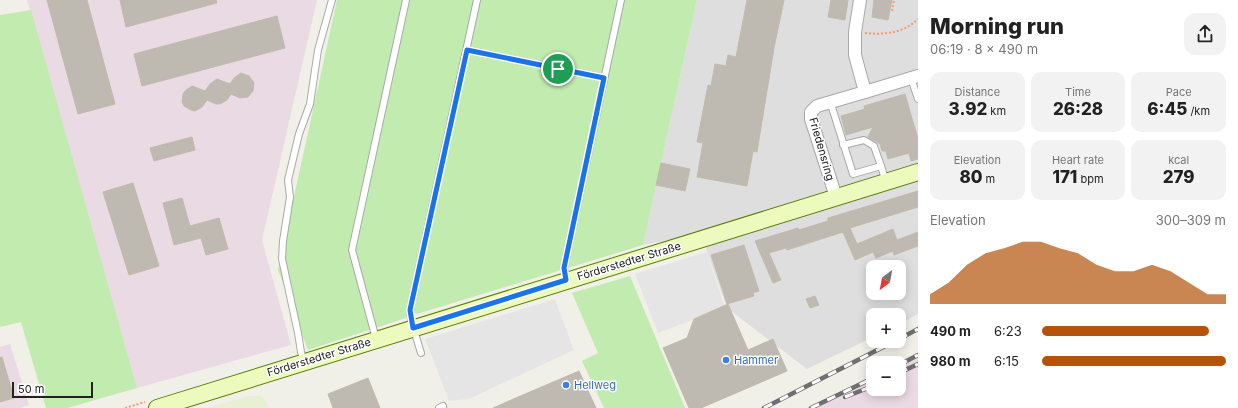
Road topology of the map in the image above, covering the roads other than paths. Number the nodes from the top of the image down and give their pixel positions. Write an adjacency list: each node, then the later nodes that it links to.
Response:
1 (332, 0): 21 (lane)
2 (406, 0): 19 (lane)
3 (477, 0): 6 (lane)
4 (621, 0): 8 (lane)
5 (860, 0): 9 (street)
6 (467, 50): 8 (lane); 18 (lane)
7 (915, 77): 9 (street, Friedensring); 10 (lane)
8 (604, 78): 17 (lane)
9 (865, 92): 11 (street, Friedensring)
10 (918, 99)
11 (830, 101): 12 (lane); 16 (street, Friedensring)
12 (843, 146): 13 (lane); 13 (lane)
13 (881, 166): 15 (lane)
14 (918, 172): 15 (main road, Förderstedter Straße)
15 (886, 182): 16 (main road, Förderstedter Straße)
16 (836, 197): 17 (main road, Förderstedter Straße)
17 (566, 280): 18 (main road, Förderstedter Straße)
18 (413, 328): 19 (main road, Förderstedter Straße); 20 (lane)
19 (376, 339): 21 (main road, Förderstedter Straße)
20 (421, 353)
21 (304, 362): 22 (main road, Förderstedter Straße)
22 (157, 408)

